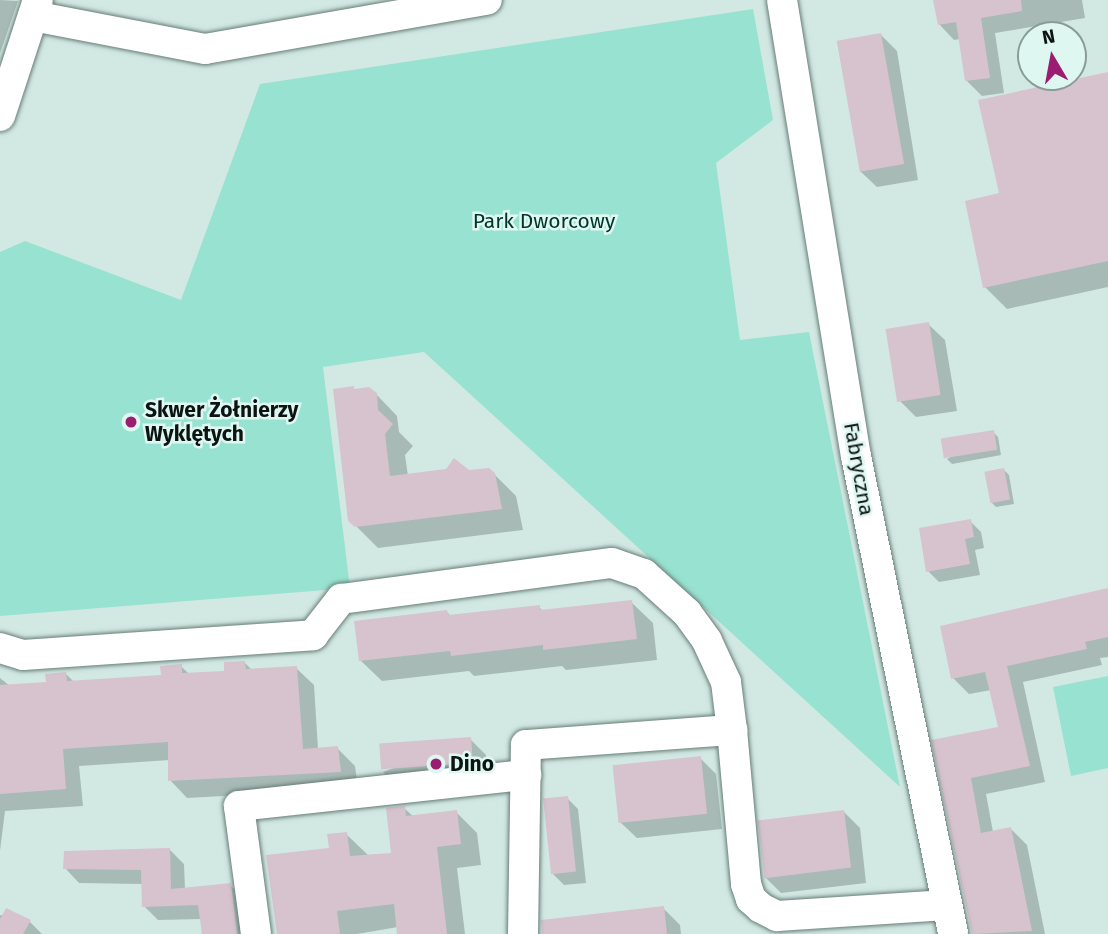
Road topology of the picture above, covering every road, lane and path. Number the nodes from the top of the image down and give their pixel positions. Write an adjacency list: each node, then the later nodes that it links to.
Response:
1 (487, 0): 3 (street)
2 (782, 0): 8 (street, Fabryczna)
3 (36, 8): 4 (street)
4 (0, 116)
5 (0, 648): 6 (street)
6 (732, 730): 7 (street); 8 (street)
7 (526, 775): 9 (street); 10 (street)
8 (947, 905): 11 (street, Fabryczna)
9 (256, 934)
10 (523, 934)
11 (953, 934)

